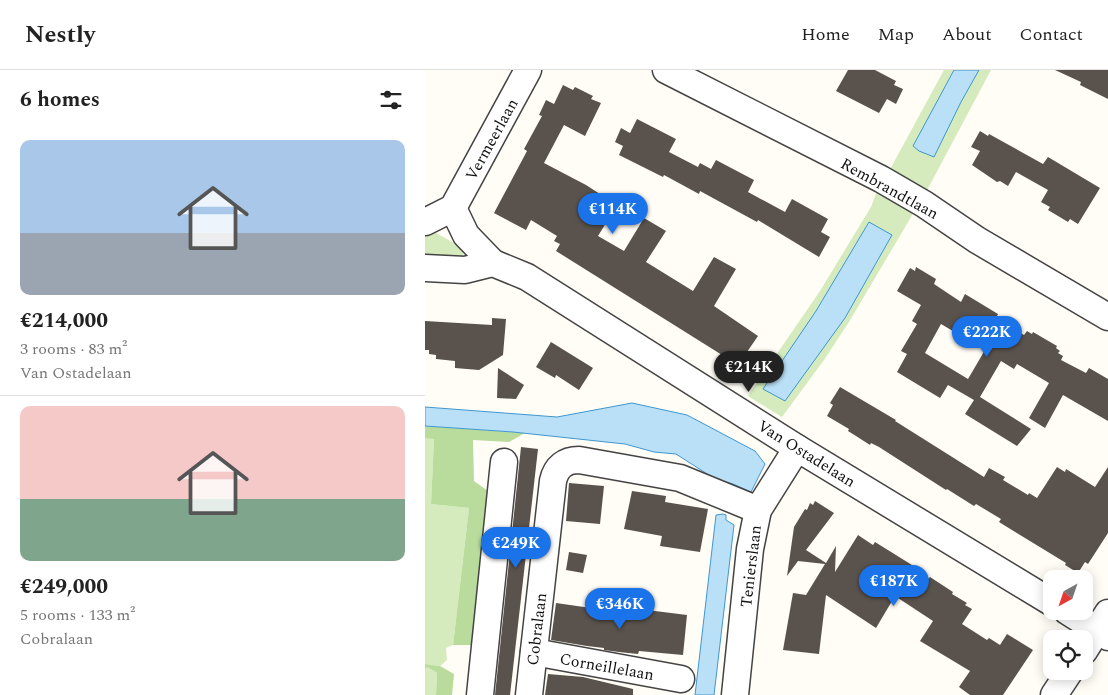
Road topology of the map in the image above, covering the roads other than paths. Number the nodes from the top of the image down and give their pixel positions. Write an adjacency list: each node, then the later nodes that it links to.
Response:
1 (528, 70): 3 (street, Vermeerlaan)
2 (666, 70): 7 (street, Rembrandtlaan)
3 (453, 208): 4 (street); 5 (street)
4 (425, 222)
5 (493, 262): 6 (street); 8 (street, Van Ostadelaan)
6 (425, 268)
7 (1108, 317)
8 (797, 448): 10 (street, Tenierslaan); 11 (street, Van Ostadelaan)
9 (505, 462): 17 (street)
10 (758, 510): 14 (street, Cobralaan); 19 (street, Tenierslaan)
11 (1043, 597)
12 (1080, 620): 13 (street)
13 (1099, 633)
14 (534, 652): 15 (street, Corneillelaan); 18 (street, Cobralaan)
15 (681, 679)
16 (1064, 680): 20 (street)
17 (480, 695)
18 (529, 695)
19 (735, 695)
20 (1054, 695)

